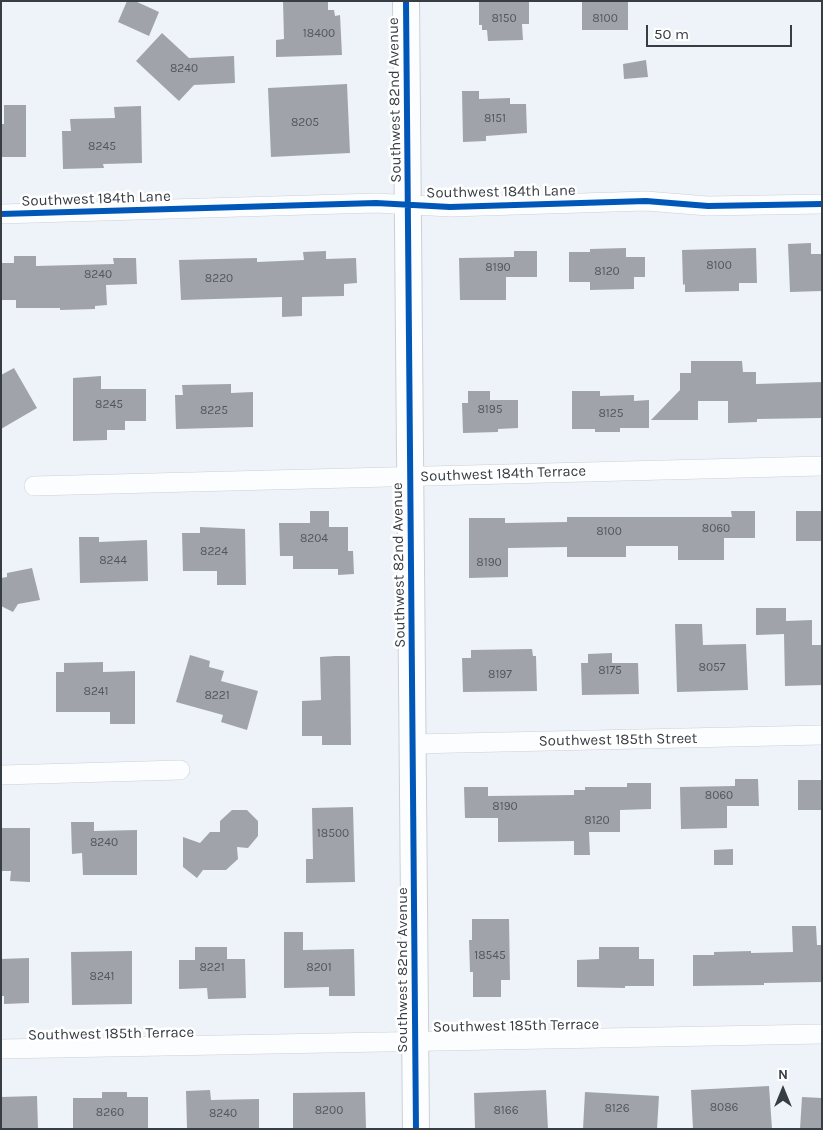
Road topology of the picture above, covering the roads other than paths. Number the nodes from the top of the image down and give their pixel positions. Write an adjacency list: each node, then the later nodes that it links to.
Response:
1 (406, 1): 2 (street, Southwest 82nd Avenue)
2 (408, 204): 3 (street, Southwest 184th Lane); 4 (street, Southwest 184th Lane); 6 (street, Southwest 82nd Avenue)
3 (822, 204)
4 (1, 214)
5 (822, 466): 6 (street, Southwest 184th Terrace)
6 (411, 477): 7 (street, Southwest 184th Terrace); 9 (street, Southwest 82nd Avenue)
7 (34, 486)
8 (822, 735): 9 (street, Southwest 185th Street)
9 (413, 744): 13 (street, Southwest 82nd Avenue)
10 (180, 770): 11 (street)
11 (1, 775)
12 (822, 1034): 13 (street, Southwest 185th Terrace)
13 (416, 1040): 14 (street, Southwest 185th Terrace); 15 (street, Southwest 82nd Avenue)
14 (1, 1049)
15 (416, 1129)

